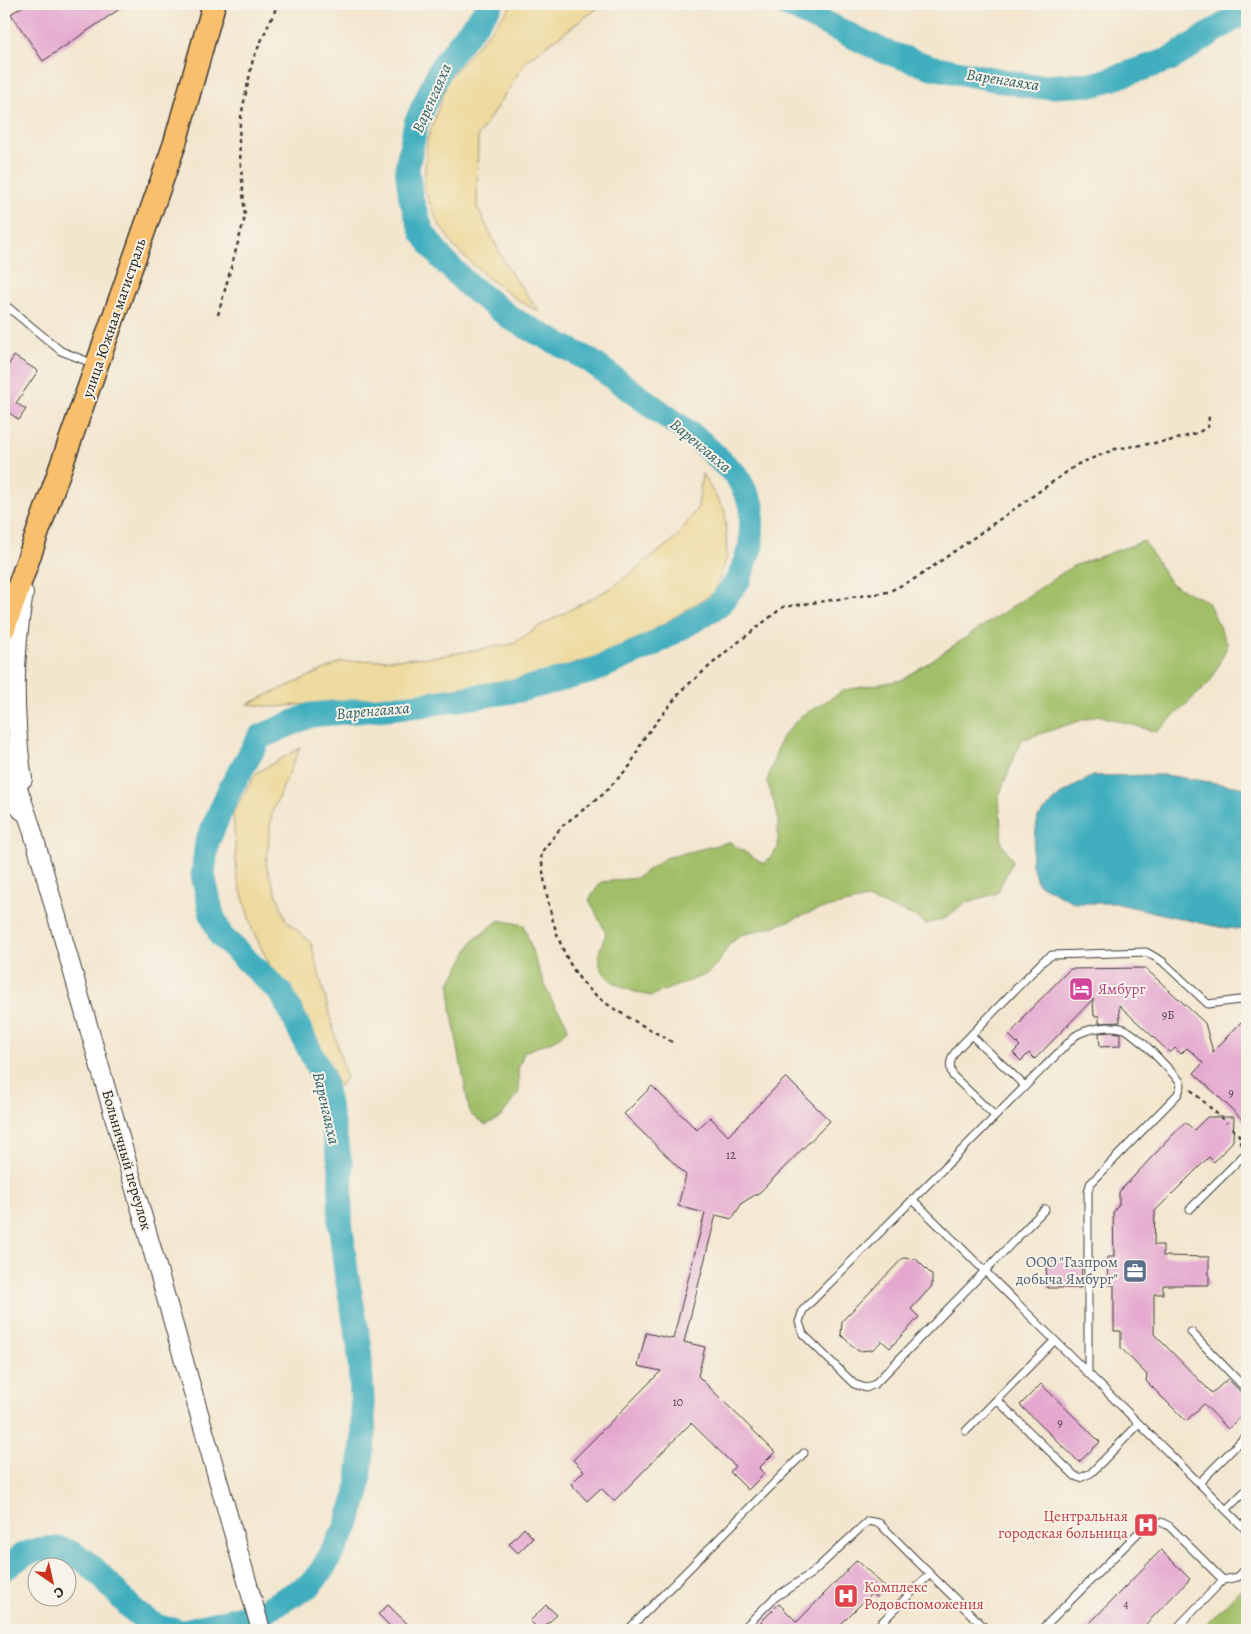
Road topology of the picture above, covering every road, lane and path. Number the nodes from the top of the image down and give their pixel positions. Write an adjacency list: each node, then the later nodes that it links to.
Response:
1 (214, 4): 5 (highway, улица Южная магистраль)
2 (278, 4): 4 (path)
3 (4, 304): 5 (lane)
4 (218, 315)
5 (97, 366): 7 (highway, улица Южная магистраль)
6 (1209, 416): 14 (path)
7 (31, 552): 8 (highway, улица Южная магистраль); 11 (street)
8 (4, 628)
9 (4, 747): 11 (street, Больничный переулок)
10 (4, 790): 11 (street)
11 (31, 826): 41 (street, Больничный переулок)
12 (1247, 999): 13 (lane)
13 (971, 1035): 16 (lane); 17 (lane)
14 (672, 1042)
15 (1179, 1080): 16 (lane); 18 (path); 27 (lane)
16 (1025, 1086): 17 (lane)
17 (995, 1116): 21 (lane)
18 (1226, 1123)
19 (1232, 1128): 20 (path)
20 (1245, 1156): 23 (lane)
21 (913, 1200): 24 (lane); 24 (lane)
22 (1045, 1209): 24 (lane)
23 (1190, 1209)
24 (984, 1271): 26 (lane)
25 (1191, 1332): 28 (lane)
26 (1054, 1341): 27 (lane); 29 (lane)
27 (1088, 1374): 30 (lane)
28 (1247, 1390)
29 (997, 1400): 30 (lane); 31 (lane)
30 (1139, 1424): 34 (lane)
31 (966, 1431)
32 (1247, 1435): 34 (lane)
33 (804, 1453): 42 (lane)
34 (1199, 1484): 36 (lane)
35 (1247, 1489): 36 (lane)
36 (1226, 1510): 37 (lane)
37 (1247, 1531)
38 (1247, 1567): 40 (lane)
39 (930, 1574): 43 (lane); 44 (lane); 45 (lane)
40 (1223, 1580): 46 (lane); 47 (lane)
41 (261, 1630)
42 (628, 1630)
43 (742, 1630)
44 (874, 1630)
45 (987, 1630)
46 (1041, 1630)
47 (1175, 1630)

